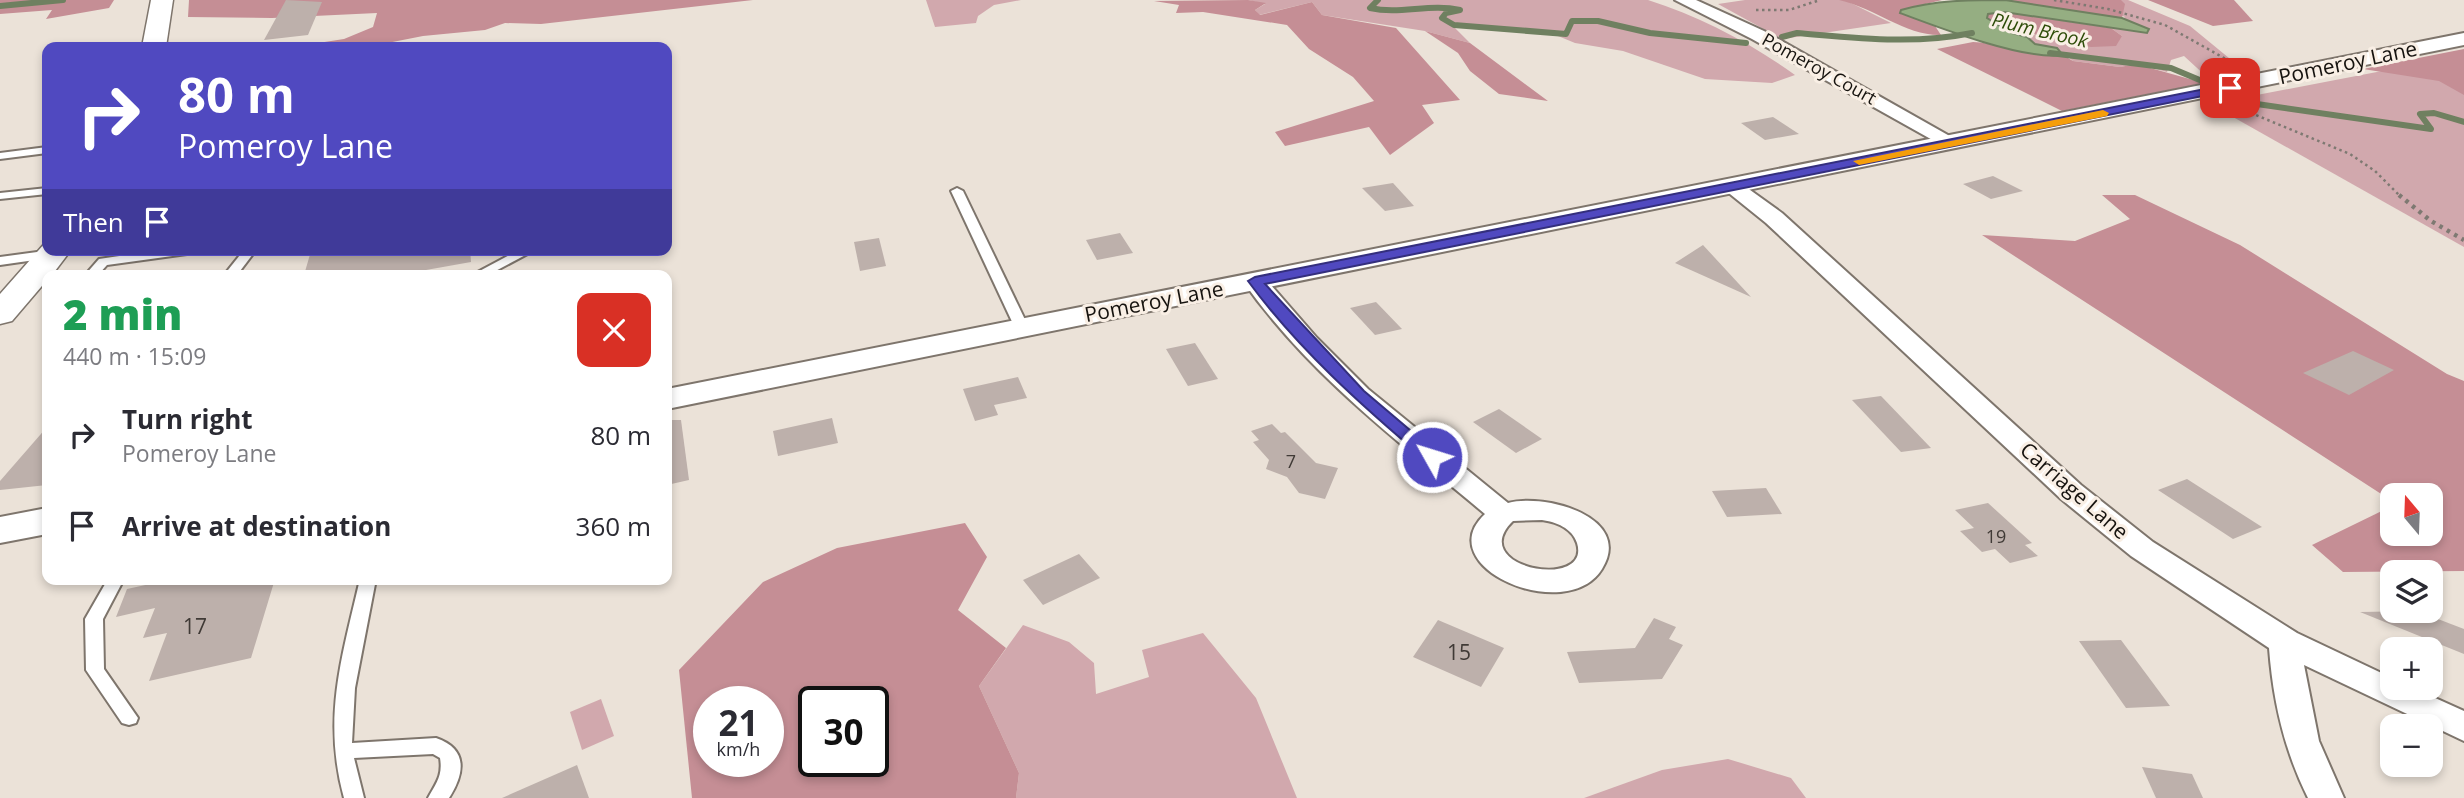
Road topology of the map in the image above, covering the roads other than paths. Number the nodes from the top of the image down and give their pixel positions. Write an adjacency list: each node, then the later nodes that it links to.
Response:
1 (162, 0): 4 (main road)
2 (1684, 0): 5 (street, Pomeroy Court)
3 (2464, 39): 5 (street, Pomeroy Lane)
4 (155, 42)
5 (1952, 143): 8 (street, Pomeroy Lane)
6 (42, 151): 7 (lane)
7 (0, 156)
8 (1732, 186): 21 (street, Pomeroy Lane); 30 (street, Carriage Lane)
9 (957, 191): 23 (lane)
10 (42, 192): 11 (lane)
11 (0, 196)
12 (42, 254): 17 (lane)
13 (51, 256): 22 (main road)
14 (141, 256): 18 (lane)
15 (245, 256): 19 (lane)
16 (517, 256): 20 (lane)
17 (0, 261)
18 (95, 270)
19 (234, 270)
20 (488, 270)
21 (1255, 281): 23 (street, Pomeroy Lane); 25 (street)
22 (0, 314)
23 (1022, 328): 24 (street, Pomeroy Lane)
24 (672, 398)
25 (1503, 514)
26 (42, 522): 27 (street)
27 (0, 530)
28 (113, 585): 31 (lane)
29 (367, 585): 33 (lane)
30 (2285, 642): 32 (street, Carriage Lane); 36 (street)
31 (128, 718)
32 (2464, 727)
33 (344, 751): 34 (lane); 35 (lane)
34 (354, 798)
35 (438, 798)
36 (2326, 798)

